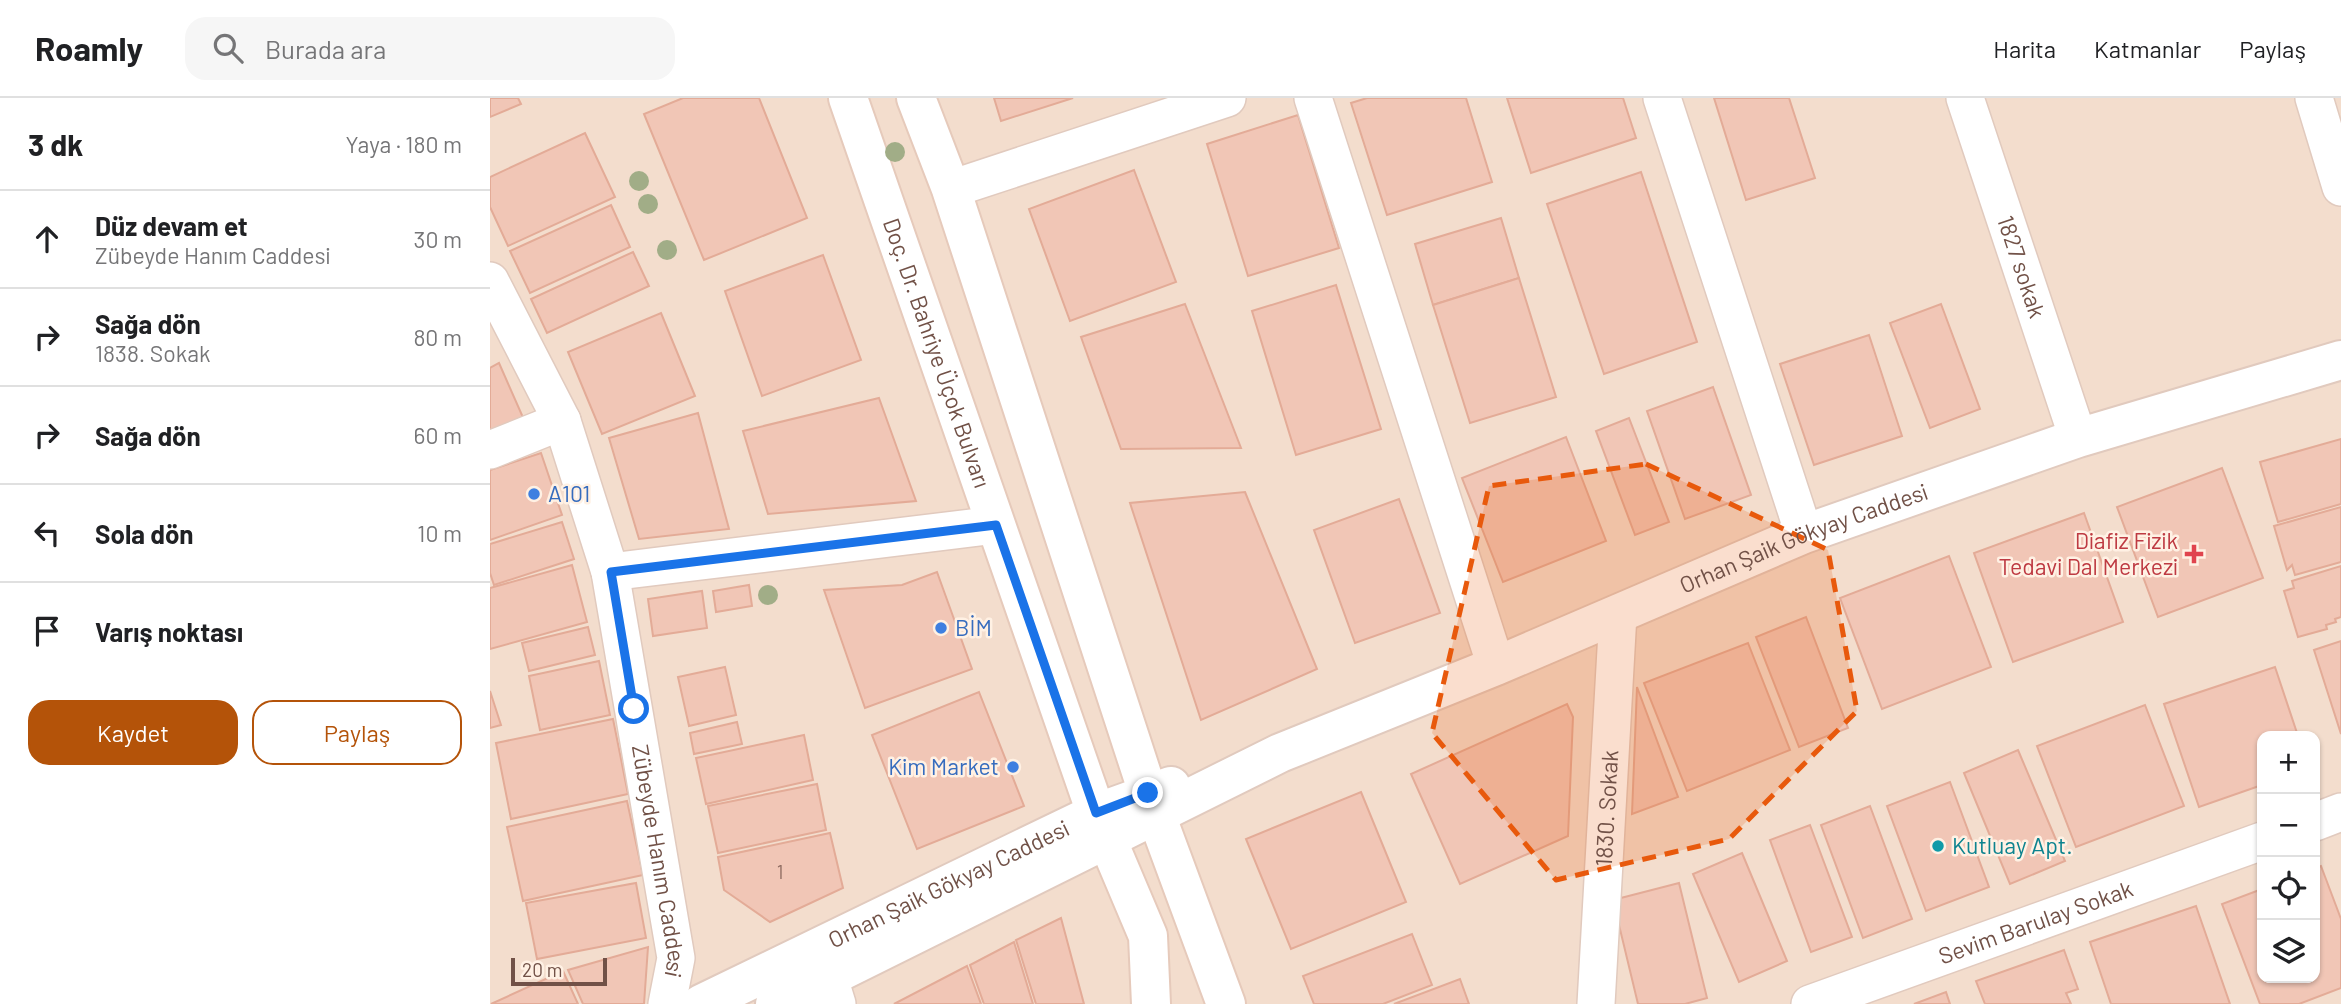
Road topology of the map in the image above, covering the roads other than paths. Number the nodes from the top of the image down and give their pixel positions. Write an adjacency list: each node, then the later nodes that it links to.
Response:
1 (848, 98): 15 (street, Doç. Dr. Bahriye Üçok Bulvarı)
2 (916, 98): 9 (street)
3 (1227, 98): 9 (street)
4 (1312, 98): 19 (street)
5 (1662, 98): 16 (street)
6 (1965, 98): 13 (street, 1827 sokak)
7 (2314, 98): 8 (street)
8 (2341, 187)
9 (951, 189): 20 (street)
10 (490, 281): 12 (street, Zübeyde Hanım Caddesi)
11 (2341, 360): 13 (street, Orhan Şaik Gökyay Caddesi)
12 (562, 421): 14 (street); 17 (street, Zübeyde Hanım Caddesi)
13 (2078, 438): 16 (street, Orhan Şaik Gökyay Caddesi)
14 (490, 450)
15 (996, 525): 17 (street); 23 (street, Doç. Dr. Bahriye Üçok Bulvarı)
16 (1804, 534): 18 (street, Orhan Şaik Gökyay Caddesi)
17 (611, 572): 26 (street, Zübeyde Hanım Caddesi)
18 (1618, 614): 19 (street, Orhan Şaik Gökyay Caddesi); 31 (street, 1830. Sokak)
19 (1496, 666): 20 (street, Orhan Şaik Gökyay Caddesi)
20 (1152, 805): 23 (street, Orhan Şaik Gökyay Caddesi); 30 (street)
21 (2341, 812): 22 (street)
22 (2320, 820)
23 (1102, 826): 25 (street, Orhan Şaik Gökyay Caddesi); 27 (street, Orhan Şaik Gökyay Caddesi); 29 (street, Doç. Dr. Bahriye Üçok Bulvarı)
24 (2257, 843): 32 (street, Sevim Barulay Sokak)
25 (833, 991): 28 (street, Orhan Şaik Gökyay Caddesi)
26 (667, 1004)
27 (701, 1004)
28 (775, 1004)
29 (1151, 1004)
30 (1226, 1004)
31 (1596, 1004)
32 (1810, 1004)

